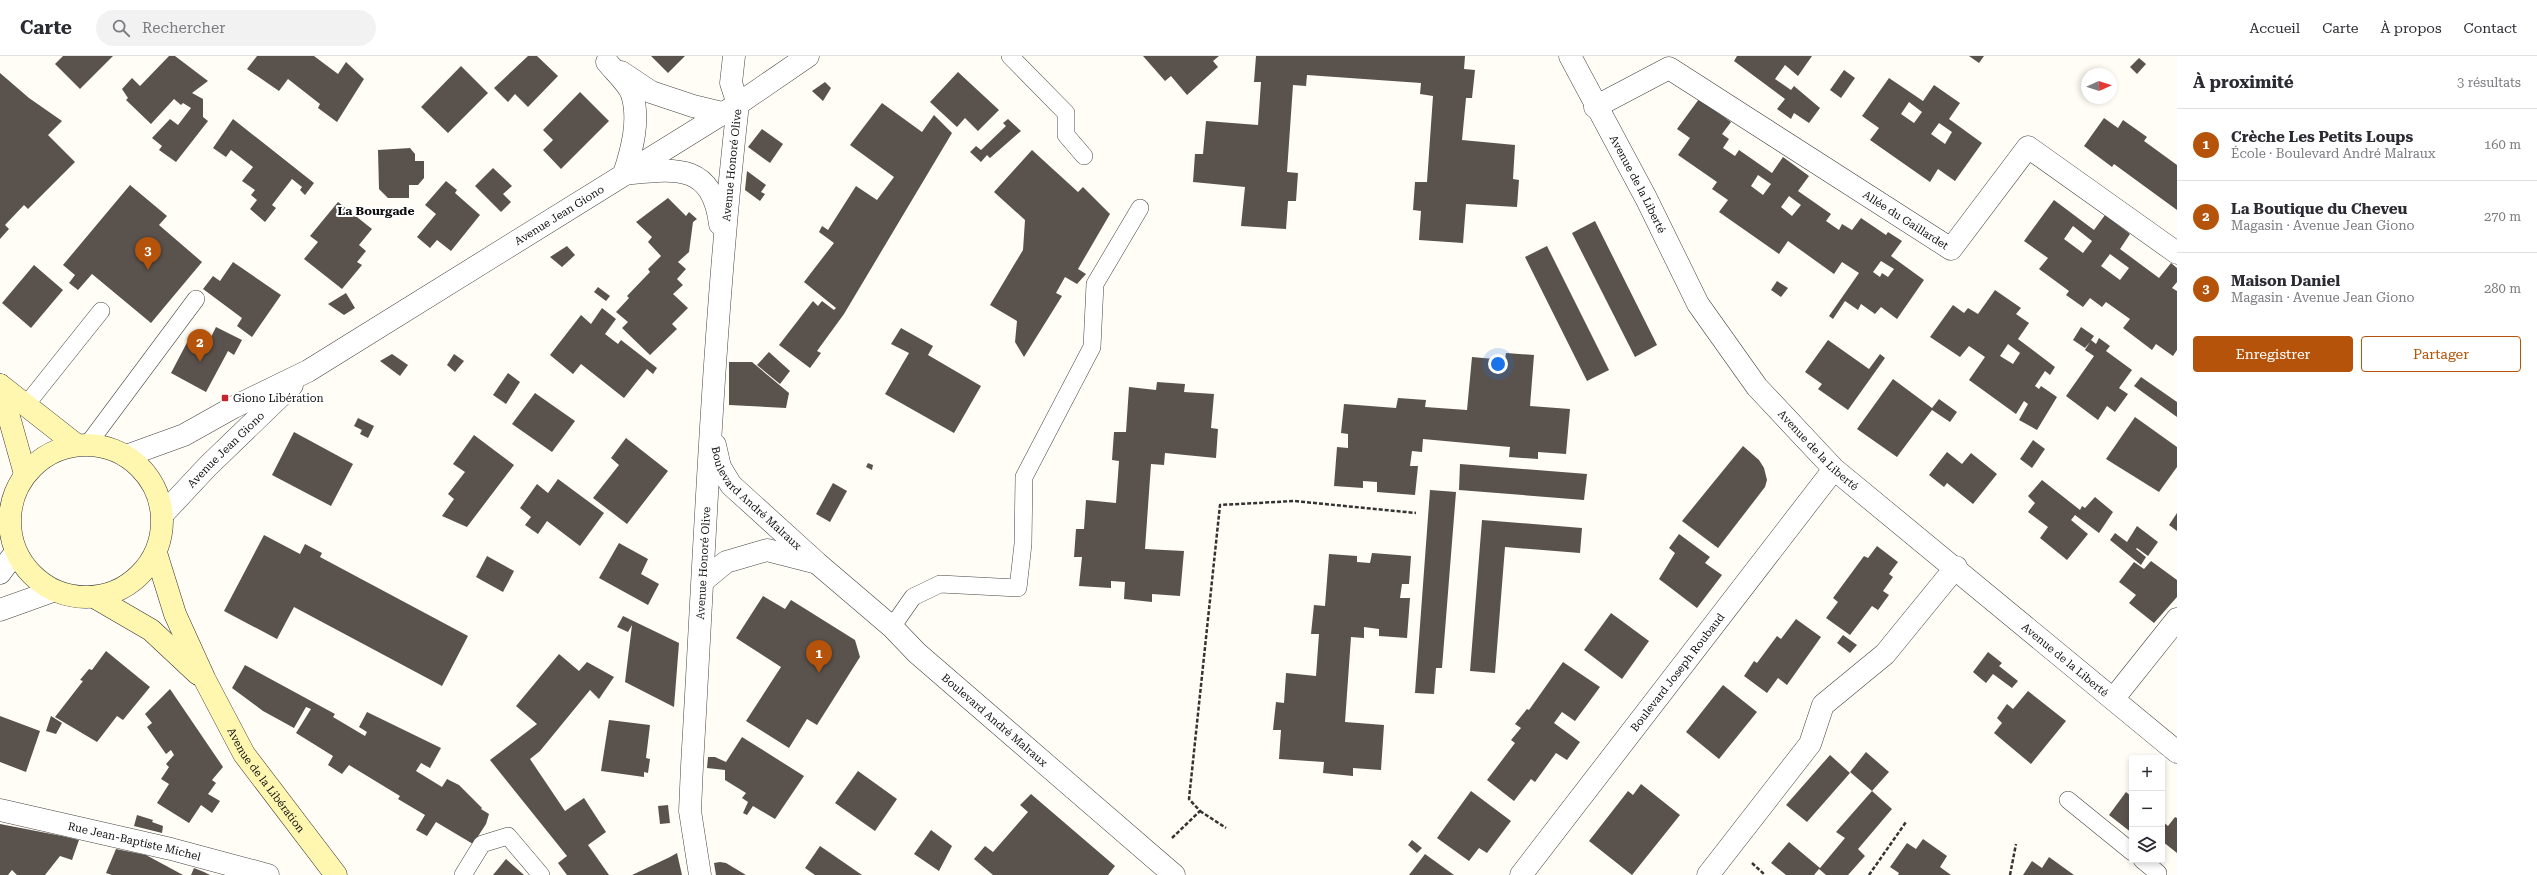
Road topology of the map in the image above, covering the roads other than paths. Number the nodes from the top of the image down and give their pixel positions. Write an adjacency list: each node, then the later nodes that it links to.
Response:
1 (734, 56): 8 (street, Avenue Honoré Olive)
2 (808, 56): 8 (street, Avenue Jean Giono)
3 (1010, 56): 9 (lane)
4 (1570, 56): 7 (street, Avenue de la Liberté)
5 (604, 59): 8 (street); 10 (street)
6 (1671, 62): 7 (street, Allée du Gaillardet); 13 (street, Allée du Gaillardet)
7 (1595, 107): 21 (street, Avenue de la Liberté)
8 (730, 109): 10 (street, Avenue Jean Giono); 12 (street, Avenue Honoré Olive)
9 (1084, 156)
10 (624, 174): 12 (street, Avenue Honoré Olive); 16 (street, Avenue Jean Giono)
11 (1140, 208): 34 (lane)
12 (723, 251): 18 (street, Avenue Honoré Olive)
13 (2177, 253)
14 (196, 299): 19 (lane)
15 (101, 311): 17 (lane)
16 (308, 371): 20 (street, Avenue Jean Giono); 23 (street, Avenue Jean Giono)
17 (26, 405): 19 (main road); 22 (main road)
18 (710, 425): 26 (street, Boulevard André Malraux); 29 (street, Avenue Honoré Olive)
19 (81, 444): 20 (main road); 22 (main road)
20 (126, 456): 23 (main road)
21 (1834, 469): 27 (street, Avenue de la Liberté); 49 (street, Boulevard Joseph Roubaud)
22 (25, 474): 24 (main road)
23 (163, 514): 25 (main road)
24 (15, 553): 28 (street); 30 (main road)
25 (156, 553): 31 (main road); 35 (main road, Avenue de la Libération)
26 (817, 563): 29 (street, Boulevard André Malraux); 34 (street, Boulevard André Malraux)
27 (1956, 567): 36 (street, Avenue de la Liberté); 50 (street)
28 (0, 573)
29 (703, 581): 47 (street, Avenue Honoré Olive)
30 (53, 592): 31 (main road); 32 (street)
31 (96, 598): 35 (main road)
32 (0, 610)
33 (2177, 619): 36 (street)
34 (892, 627): 48 (street, Boulevard André Malraux)
35 (205, 680): 44 (main road, Avenue de la Libération)
36 (2114, 698): 37 (street, Avenue de la Liberté)
37 (2177, 752)
38 (2068, 800): 40 (lane)
39 (0, 810): 43 (street, Rue Jean-Baptiste Michel)
40 (2129, 850)
41 (2146, 863): 42 (lane)
42 (2158, 873)
43 (268, 875)
44 (336, 875)
45 (463, 875): 46 (lane)
46 (541, 875)
47 (700, 875)
48 (1174, 875)
49 (1521, 875)
50 (1708, 875)

